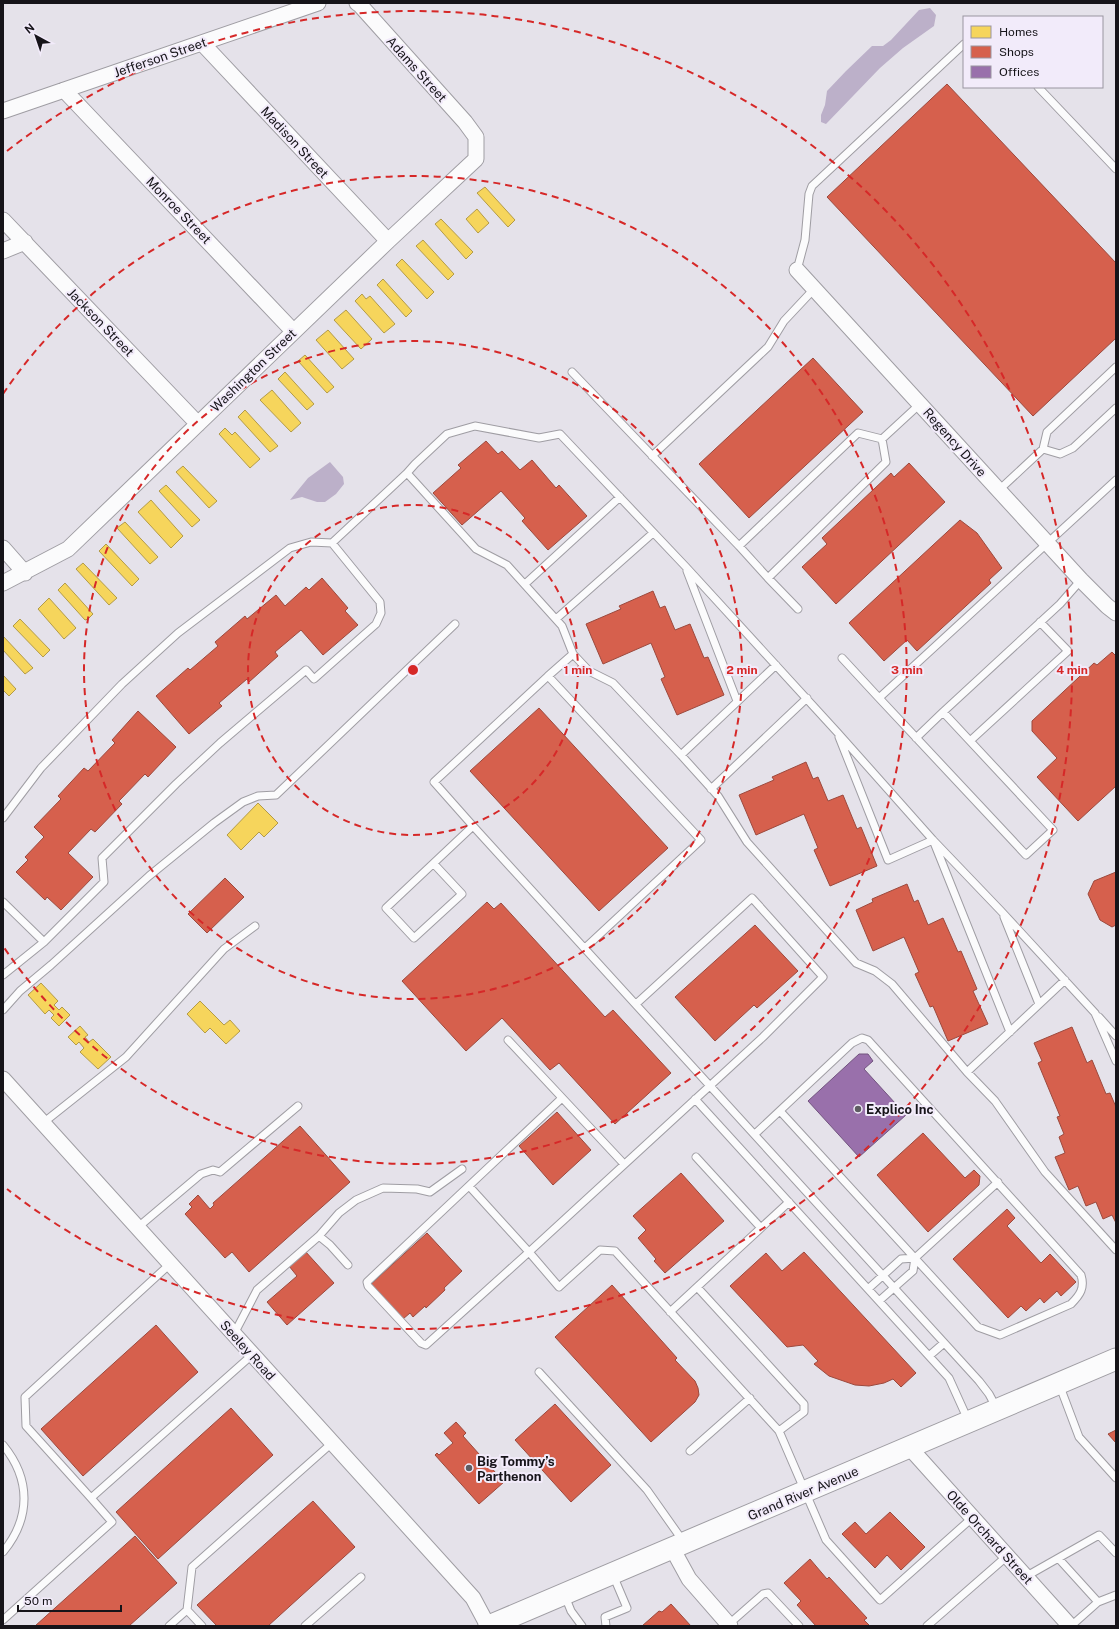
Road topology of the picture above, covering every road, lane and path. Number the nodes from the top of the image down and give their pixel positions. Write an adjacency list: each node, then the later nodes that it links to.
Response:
1 (318, 3): 3 (street, Jefferson Street)
2 (357, 3): 8 (street, Adams Street)
3 (202, 43): 6 (street, Jefferson Street); 11 (street, Madison Street)
4 (963, 45): 14 (lane)
5 (1039, 88): 9 (lane)
6 (64, 90): 7 (street, Jefferson Street); 16 (street, Monroe Street)
7 (3, 111)
8 (476, 137): 11 (street, Washington Street)
9 (1116, 169)
10 (3, 220): 12 (street, Jackson Street)
11 (388, 240): 16 (street, Washington Street)
12 (25, 242): 13 (street); 21 (street, Jackson Street)
13 (3, 251)
14 (797, 270): 15 (street, Regency Drive)
15 (814, 289): 19 (street, Regency Drive); 24 (lane)
16 (293, 331): 21 (street, Washington Street)
17 (1116, 367): 23 (lane)
18 (572, 372): 24 (lane)
19 (920, 404): 22 (lane); 27 (street, Regency Drive)
20 (1116, 408): 23 (lane)
21 (198, 424): 35 (street, Washington Street)
22 (882, 439): 32 (lane); 36 (lane)
23 (1043, 449): 27 (lane)
24 (652, 456): 32 (lane)
25 (407, 473): 28 (lane); 30 (lane); 39 (lane)
26 (1116, 480): 31 (lane)
27 (999, 490): 31 (street, Regency Drive)
28 (620, 497): 29 (lane); 39 (lane)
29 (653, 533): 34 (lane); 42 (lane)
30 (332, 543): 58 (lane); 65 (lane)
31 (1047, 543): 37 (street, Regency Drive); 50 (lane)
32 (739, 546): 36 (lane)
33 (3, 548): 35 (street)
34 (686, 567): 47 (lane); 51 (lane)
35 (25, 573): 38 (street, Washington Street)
36 (768, 578): 40 (lane)
37 (1081, 580): 41 (street, Regency Drive); 43 (lane)
38 (3, 583)
39 (524, 584): 42 (lane)
40 (798, 609)
41 (1116, 613)
42 (556, 619): 45 (lane)
43 (1040, 622): 52 (lane); 55 (lane)
44 (455, 624): 71 (lane)
45 (573, 654): 48 (lane); 56 (lane)
46 (842, 658): 50 (lane)
47 (776, 665): 49 (lane); 51 (lane)
48 (548, 676): 59 (lane); 66 (lane)
49 (806, 698): 53 (lane); 57 (lane)
50 (879, 698): 54 (lane)
51 (737, 702): 56 (lane)
52 (943, 712): 54 (lane); 55 (lane)
53 (837, 732): 60 (lane); 60 (lane)
54 (916, 738): 55 (lane)
55 (970, 741)
56 (681, 755): 57 (lane)
57 (711, 789): 77 (lane)
58 (3, 818)
59 (473, 826): 61 (lane); 66 (lane)
60 (933, 840): 63 (lane); 73 (lane)
61 (434, 864): 61 (lane)
62 (3, 902): 65 (lane)
63 (1002, 911): 68 (lane); 70 (lane)
64 (255, 926): 84 (lane)
65 (44, 942): 67 (lane)
66 (585, 948): 69 (lane)
67 (3, 975)
68 (1065, 980): 70 (lane); 72 (lane)
69 (636, 1004): 79 (lane); 79 (lane)
70 (1040, 1004): 73 (lane)
71 (3, 1010)
72 (1095, 1013): 74 (lane); 76 (lane)
73 (1010, 1032): 77 (lane)
74 (1116, 1036)
75 (508, 1040): 80 (lane)
76 (1116, 1062)
77 (967, 1072): 95 (lane)
78 (3, 1078): 84 (street, Seeley Road)
79 (710, 1085): 81 (lane); 85 (lane)
80 (562, 1098): 87 (lane); 90 (lane)
81 (695, 1099): 87 (lane); 91 (lane)
82 (298, 1106): 92 (lane)
83 (780, 1111): 85 (lane); 89 (lane); 97 (lane)
84 (43, 1123): 92 (street, Seeley Road)
85 (755, 1134): 100 (lane)
86 (696, 1157): 93 (lane)
87 (624, 1164): 96 (lane)
88 (462, 1169): 94 (lane)
89 (998, 1182): 97 (lane); 97 (lane)
90 (469, 1186): 96 (lane); 96 (lane)
91 (788, 1202): 93 (lane); 103 (lane)
92 (137, 1228): 98 (street, Seeley Road)
93 (760, 1228): 101 (lane)
94 (319, 1236): 99 (lane); 106 (lane)
95 (1116, 1250)
96 (529, 1252): 105 (lane)
97 (915, 1258): 100 (lane); 102 (lane)
98 (170, 1264): 106 (street, Seeley Road); 123 (lane)
99 (348, 1265)
100 (883, 1275): 102 (lane); 103 (lane)
101 (697, 1287): 105 (lane); 116 (lane)
102 (894, 1288): 104 (lane); 107 (lane)
103 (868, 1289): 104 (lane)
104 (879, 1301): 109 (lane)
105 (670, 1312): 113 (lane)
106 (234, 1334): 108 (street, Seeley Road)
107 (944, 1342): 109 (lane); 114 (lane)
108 (252, 1355): 117 (street, Seeley Road); 123 (lane)
109 (929, 1356): 115 (lane)
110 (1116, 1359): 112 (main road, Grand River Avenue)
111 (539, 1372): 125 (lane)
112 (1059, 1384): 114 (main road, Grand River Avenue); 121 (lane)
113 (750, 1398): 116 (lane); 120 (lane)
114 (997, 1409): 115 (main road, Grand River Avenue)
115 (969, 1422): 119 (main road, Grand River Avenue)
116 (779, 1431): 122 (lane)
117 (332, 1443): 136 (lane); 142 (street, Seeley Road)
118 (3, 1445): 126 (lane)
119 (910, 1448): 122 (main road, Grand River Avenue); 124 (street, Olde Orchard Street)
120 (690, 1451)
121 (1116, 1478)
122 (806, 1492): 124 (lane); 125 (main road, Grand River Avenue)
123 (91, 1498): 137 (lane)
124 (972, 1518): 128 (street, Olde Orchard Street)
125 (678, 1545): 130 (main road, Grand River Avenue); 138 (street)
126 (3, 1552)
127 (1116, 1553): 129 (lane)
128 (1006, 1556): 132 (street, Olde Orchard Street); 146 (lane)
129 (1059, 1559): 132 (lane); 135 (lane)
130 (612, 1573): 133 (main road, Grand River Avenue); 144 (lane)
131 (362, 1577): 141 (lane)
132 (1025, 1578): 147 (street, Olde Orchard Street)
133 (564, 1594): 142 (main road, Grand River Avenue); 143 (lane)
134 (1116, 1595): 135 (lane)
135 (1098, 1602): 147 (lane)
136 (187, 1610): 139 (lane); 140 (lane)
137 (3, 1620)
138 (729, 1625): 145 (lane)
139 (169, 1626)
140 (202, 1626)
141 (305, 1626)
142 (488, 1626)
143 (582, 1626)
144 (606, 1626)
145 (799, 1626)
146 (927, 1626)
147 (1070, 1626)

